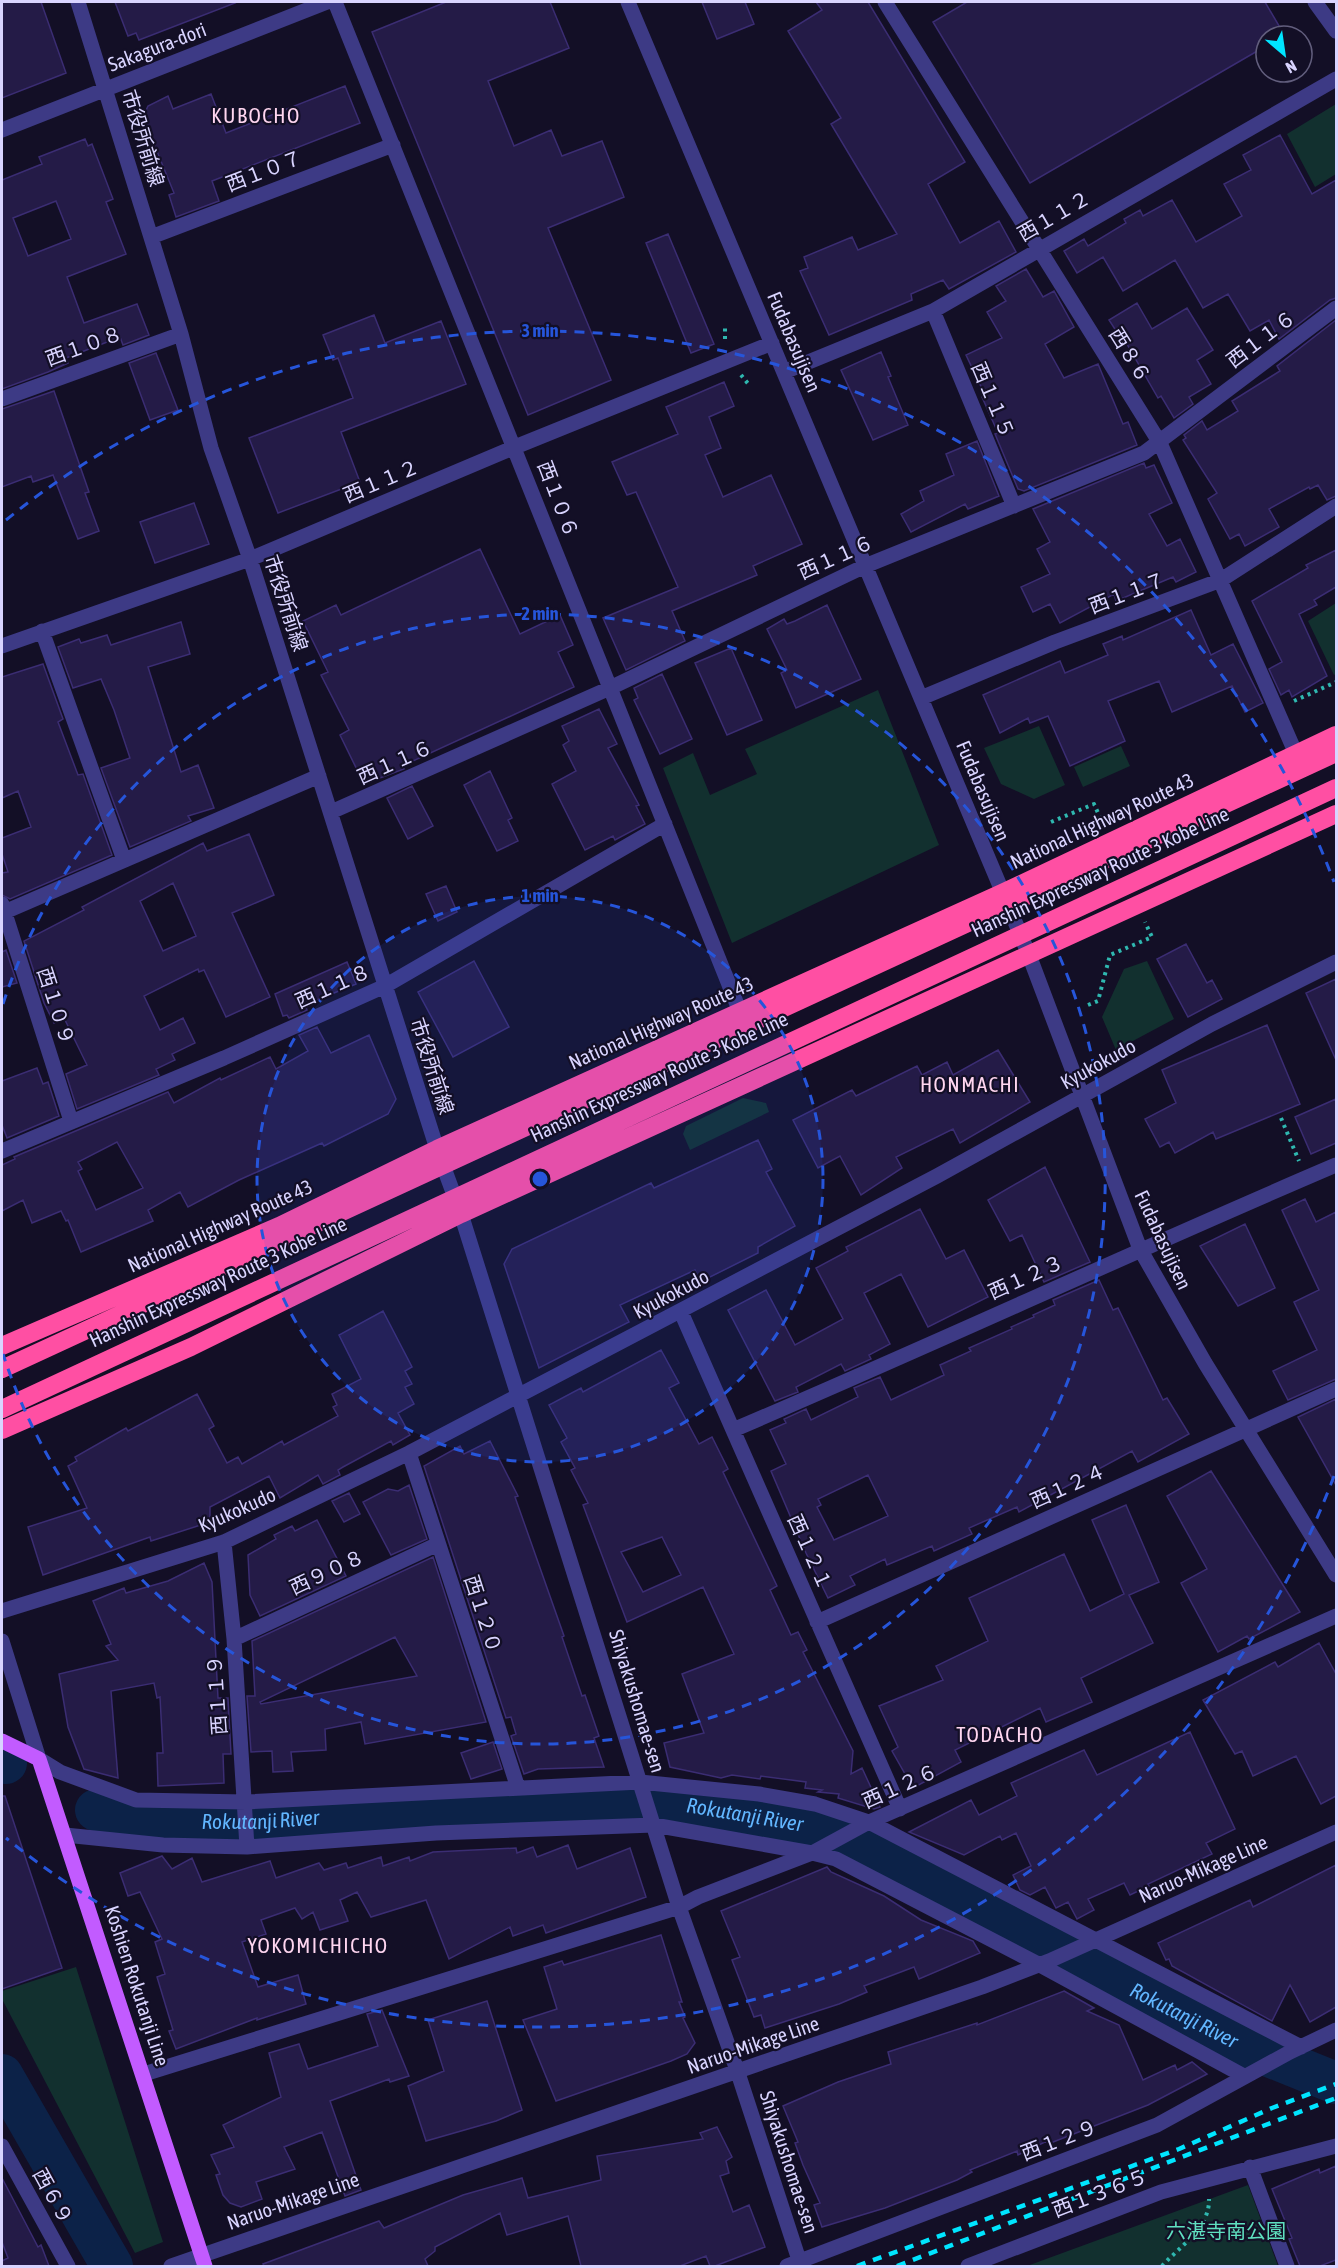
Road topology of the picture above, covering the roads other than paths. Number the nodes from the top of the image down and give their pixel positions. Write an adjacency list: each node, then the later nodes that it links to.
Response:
1 (78, 2): 9 (street, 市役所前線)
2 (327, 2): 9 (street, Sakagura-dori)
3 (335, 2): 11 (street, 西１０６)
4 (628, 2): 17 (street, Fudabasujisen)
5 (885, 2): 13 (street, 西８６)
6 (1315, 2): 7 (street)
7 (1336, 31)
8 (1336, 78): 13 (street, 西１１２)
9 (106, 89): 10 (street, Sakagura-dori); 12 (street, 市役所前線)
10 (2, 130)
11 (393, 144): 12 (street, 西１０７); 21 (street, 西１０６)
12 (151, 237): 16 (street, 市役所前線)
13 (1040, 248): 15 (street, 西１１２); 20 (street, 西８６)
14 (1336, 308): 20 (street, 西１１６)
15 (933, 311): 18 (street, 西１１２); 22 (street, 西１１５)
16 (181, 334): 19 (street, 西１０８); 24 (street, 市役所前線)
17 (772, 344): 18 (street, Fudabasujisen); 21 (street, 西１１２)
18 (784, 372): 25 (street, Fudabasujisen)
19 (2, 399)
20 (1160, 443): 22 (street, 西１１６); 26 (street, 西８６)
21 (515, 447): 24 (street, 西１１２); 29 (street, 西１０６)
22 (1014, 506): 25 (street, 西１１６)
23 (1336, 506): 26 (street, 西１１７)
24 (250, 559): 27 (street, 西１１２); 34 (street, 市役所前線)
25 (865, 566): 29 (street, 西１１６); 30 (street, Fudabasujisen)
26 (1221, 580): 30 (street, 西１１７); 33 (street, 西８６)
27 (42, 631): 28 (street, 西１１２); 39 (street)
28 (2, 646)
29 (610, 688): 36 (street, 西１１６); 38 (street, 西１０６)
30 (921, 698): 40 (street, Fudabasujisen)
31 (1336, 735): 33 (highway, National Highway Route 43)
32 (1336, 753): 55 (highway, Hanshin Expressway Route 3 Kobe Line)
33 (1296, 754): 40 (highway, National Highway Route 43)
34 (319, 776): 36 (street, 市役所前線); 39 (street)
35 (1336, 788): 58 (highway, Hanshin Expressway Route 3 Kobe Line)
36 (330, 812): 44 (street, 市役所前線)
37 (1336, 814): 42 (highway)
38 (665, 824): 44 (street, 西１１８); 45 (street, 西１０６)
39 (124, 860): 41 (street)
40 (1002, 893): 42 (street, Fudabasujisen); 45 (highway, National Highway Route 43)
41 (2, 910): 47 (street, 西１０９)
42 (1029, 955): 46 (street, Fudabasujisen); 51 (highway)
43 (1336, 962): 46 (street, Kyukokudo)
44 (385, 986): 47 (street, 西１１８); 48 (street, 市役所前線)
45 (740, 1012): 48 (highway, National Highway Route 43)
46 (1082, 1098): 52 (street, Fudabasujisen); 53 (street, Kyukokudo)
47 (71, 1121): 49 (street, 西１１８)
48 (437, 1149): 51 (street, 市役所前線); 54 (highway, National Highway Route 43)
49 (2, 1151)
50 (1336, 1165): 52 (street, 西１２３)
51 (461, 1214): 57 (street, Shiyakushomae-sen); 60 (highway)
52 (1140, 1249): 59 (street, Fudabasujisen); 61 (street, 西１２３)
53 (681, 1312): 57 (street, Kyukokudo); 61 (street, 西１２１)
54 (2, 1346)
55 (2, 1369)
56 (1336, 1389): 59 (street, 西１２４)
57 (518, 1397): 62 (street, Kyukokudo); 73 (street, Shiyakushomae-sen)
58 (2, 1409)
59 (1245, 1428): 65 (street, Fudabasujisen); 68 (street, 西１２４)
60 (2, 1430)
61 (733, 1430): 68 (street, 西１２１)
62 (409, 1453): 63 (street, Kyukokudo); 64 (street, 西１２０)
63 (224, 1542): 66 (street, Kyukokudo); 69 (street, 西１１９)
64 (438, 1544): 69 (street, 西９０８); 74 (street, 西１２０)
65 (1336, 1575)
66 (2, 1611)
67 (1336, 1616): 76 (street, 西１２６)
68 (817, 1622): 76 (street, 西１２１)
69 (234, 1639): 75 (street, 西１１９)
70 (2, 1641): 72 (street)
71 (2, 1741): 72 (main road)
72 (39, 1759): 75 (street); 80 (main road, Koshien Rokutanji Line)
73 (641, 1784): 74 (street); 77 (street, Shiyakushomae-sen); 78 (street)
74 (518, 1788): 75 (street)
75 (246, 1807): 81 (street, 西１１９)
76 (900, 1809): 78 (street, 西１２６)
77 (652, 1821): 81 (street); 82 (street); 83 (street, Shiyakushomae-sen)
78 (864, 1825): 82 (street, 西１２６); 84 (street)
79 (1336, 1832): 84 (street, Naruo-Mikage Line)
80 (66, 1835): 81 (street); 89 (main road, Koshien Rokutanji Line)
81 (247, 1843)
82 (817, 1850): 83 (street, 西１２６); 85 (street)
83 (679, 1907): 88 (street, Shiyakushomae-sen); 89 (street, 西１２６)
84 (1090, 1942): 85 (street, Naruo-Mikage Line); 87 (street)
85 (1045, 1963): 88 (street, Naruo-Mikage Line); 90 (street)
86 (1336, 2030): 87 (street, 西１２９)
87 (1295, 2049): 90 (street, 西１２９)
88 (738, 2073): 94 (street, Naruo-Mikage Line); 95 (street, Shiyakushomae-sen)
89 (144, 2074): 94 (main road, Koshien Rokutanji Line)
90 (1244, 2076): 95 (street, 西１２９)
91 (2, 2146): 96 (street, 西６９)
92 (1336, 2146): 93 (street, 西１３６５)
93 (1250, 2167): 98 (street, 西１３６５); 99 (street)
94 (203, 2261): 97 (street, Naruo-Mikage Line)
95 (796, 2265)
96 (68, 2266)
97 (171, 2266)
98 (968, 2266)
99 (1287, 2266)

